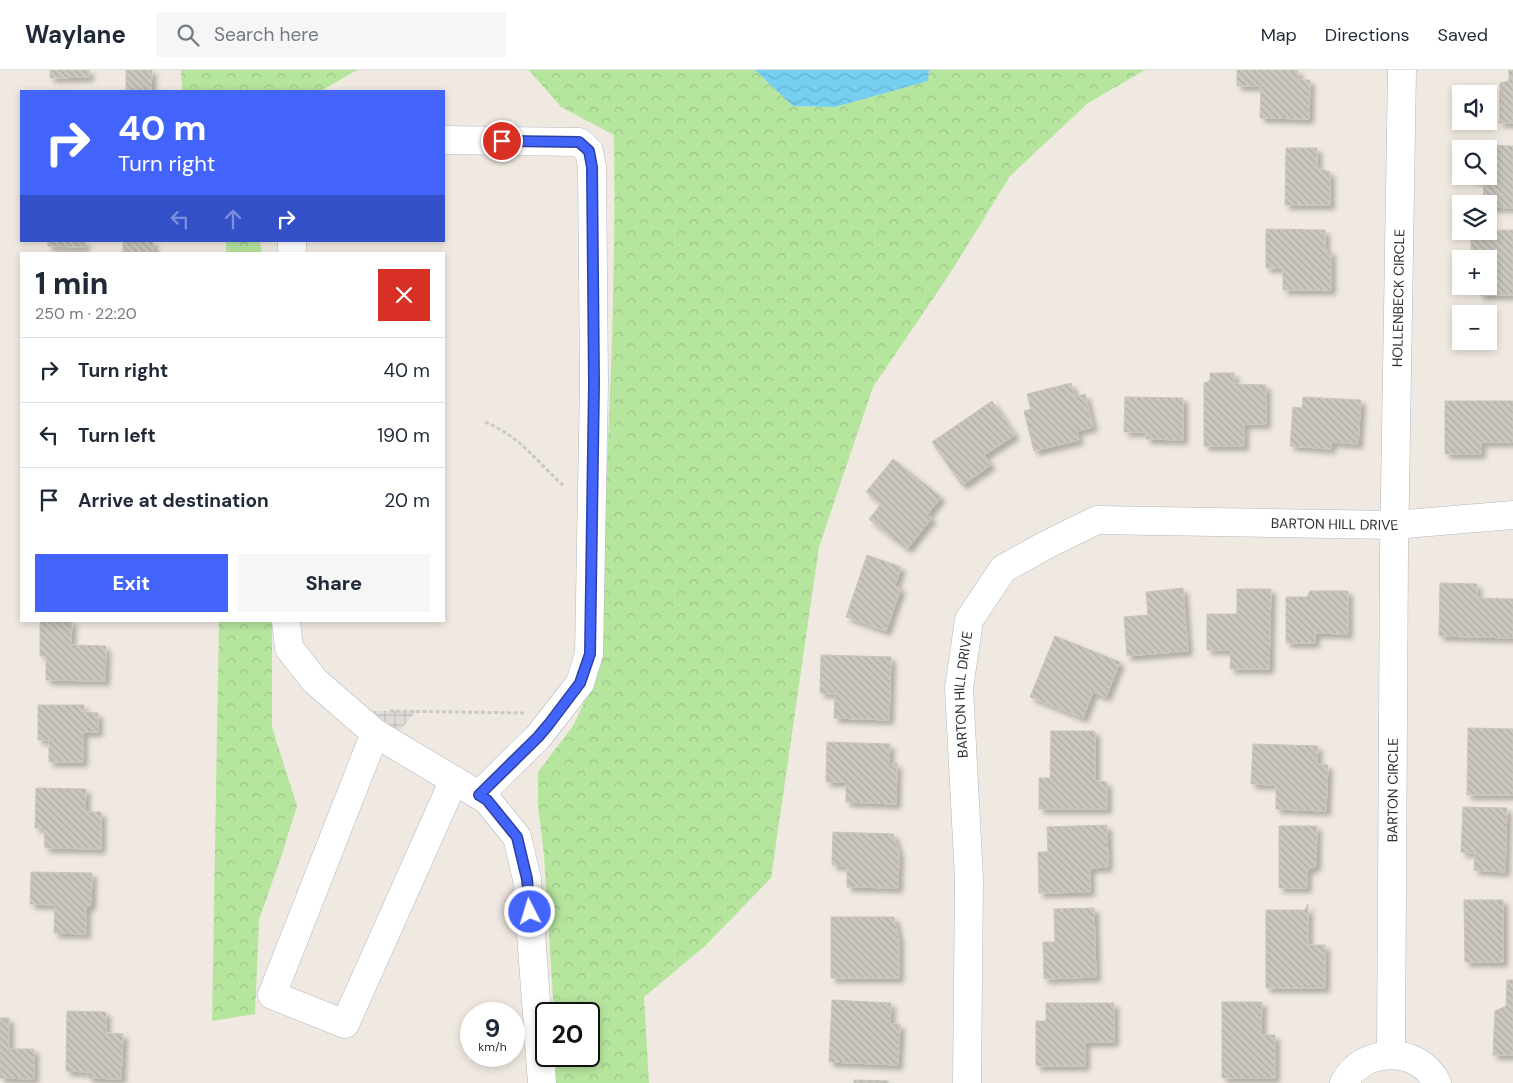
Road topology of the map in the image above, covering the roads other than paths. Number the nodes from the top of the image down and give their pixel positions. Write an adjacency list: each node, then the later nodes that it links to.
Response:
1 (1402, 70): 4 (street, HOLLENBECK CIRCLE)
2 (445, 140): 8 (street)
3 (1513, 515): 4 (street, BARTON HILL DRIVE)
4 (1394, 525): 9 (street, BARTON CIRCLE); 11 (street, BARTON HILL DRIVE)
5 (286, 622): 6 (street)
6 (378, 722): 7 (street); 7 (street)
7 (454, 780): 8 (street)
8 (479, 795): 10 (street)
9 (1392, 1054): 12 (street); 13 (street)
10 (542, 1083)
11 (967, 1083)
12 (1344, 1083)
13 (1437, 1083)

